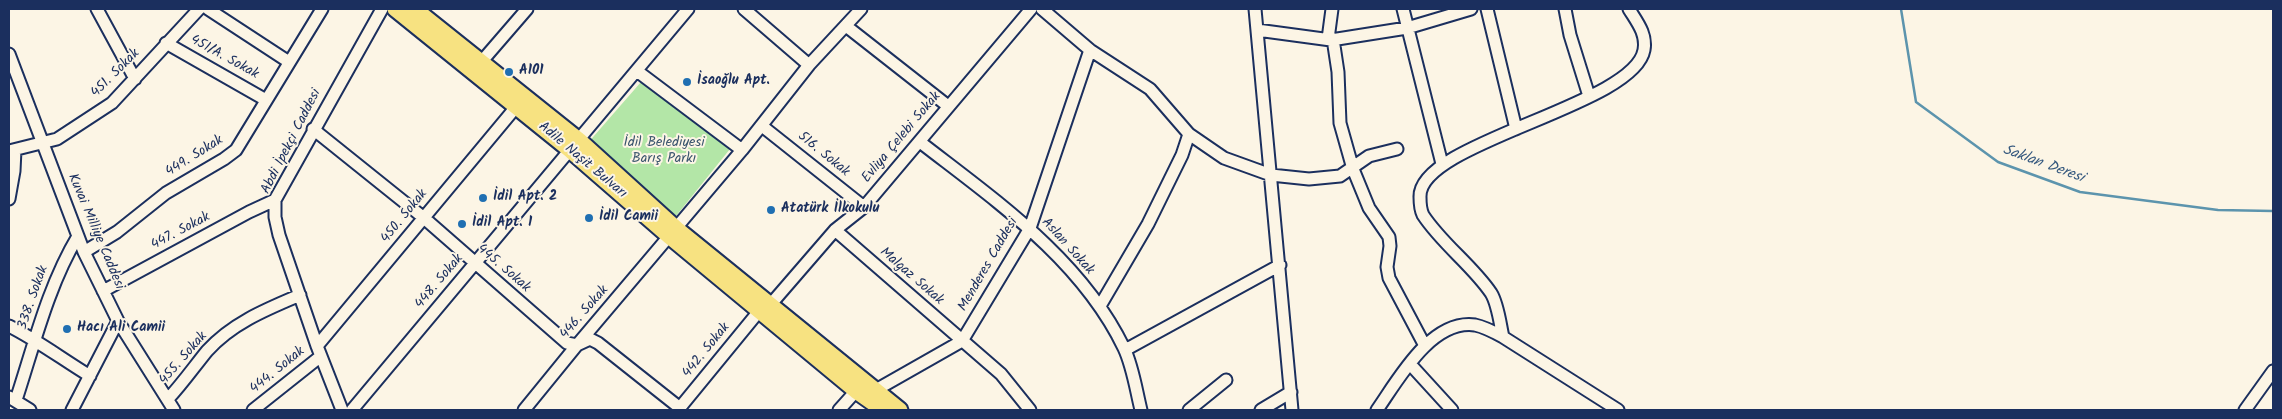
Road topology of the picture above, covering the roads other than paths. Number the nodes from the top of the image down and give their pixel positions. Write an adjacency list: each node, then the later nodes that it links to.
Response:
1 (97, 9): 32 (street)
2 (199, 9): 25 (street, 451. Sokak)
3 (322, 9): 28 (street, 449. Sokak)
4 (382, 9): 39 (street, Abdi İpekçi Caddesi)
5 (395, 9): 30 (main road, Adile Naşit Bulvarı)
6 (415, 9): 30 (main road, Adile Naşit Bulvarı)
7 (527, 9): 30 (street)
8 (688, 9): 31 (street, 448. Sokak)
9 (744, 9): 29 (street)
10 (861, 9): 21 (street, 446. Sokak)
11 (1031, 9): 35 (street, Evliya Çelebi Sokak)
12 (1042, 9): 26 (street)
13 (1255, 9): 23 (street)
14 (1332, 9): 24 (street)
15 (1403, 9): 22 (street)
16 (1471, 9): 22 (street)
17 (1487, 9): 38 (street)
18 (1565, 9): 33 (street)
19 (1629, 9): 33 (street)
20 (214, 10): 28 (street)
21 (846, 26): 29 (street, 446. Sokak); 35 (street)
22 (1407, 28): 24 (street); 47 (street)
23 (1257, 30): 24 (street); 49 (street)
24 (1330, 39): 48 (street)
25 (166, 43): 32 (street, 451. Sokak); 34 (street, 451/A. Sokak)
26 (1090, 50): 40 (street); 54 (street, Menderes Caddesi)
27 (9, 54): 42 (street, Kuvai Milliye Caddesi)
28 (289, 62): 34 (street, 449. Sokak)
29 (809, 65): 37 (street, 446. Sokak)
30 (476, 68): 36 (main road, Adile Naşit Bulvarı); 43 (main road, Adile Naşit Bulvarı)
31 (637, 71): 43 (street, 448. Sokak); 45 (street)
32 (135, 78): 42 (street, 451. Sokak)
33 (1589, 96): 38 (street)
34 (266, 100): 58 (street, 449. Sokak)
35 (948, 106): 41 (street, Evliya Çelebi Sokak)
36 (516, 107): 43 (main road, Adile Naşit Bulvarı); 53 (street, 450. Sokak)
37 (762, 126): 45 (street, 446. Sokak); 52 (street, 516. Sokak)
38 (1516, 128): 47 (street)
39 (313, 129): 51 (street, Abdi İpekçi Caddesi); 53 (street, 445. Sokak)
40 (1189, 134): 49 (street); 63 (street)
41 (920, 142): 52 (street, Evliya Çelebi Sokak); 54 (street, Aslan Sokak)
42 (42, 143): 46 (street, 451. Sokak); 57 (street, Kuvai Milliye Caddesi)
43 (575, 146): 56 (main road, Adile Naşit Bulvarı); 59 (street, 448. Sokak)
44 (1397, 149): 48 (street)
45 (742, 150): 56 (street, 446. Sokak)
46 (12, 151): 50 (street)
47 (1442, 164): 67 (street)
48 (1353, 169): 49 (street); 71 (street)
49 (1271, 175): 60 (street)
50 (9, 199)
51 (275, 200): 61 (street, 447. Sokak); 62 (street, Abdi İpekçi Caddesi)
52 (864, 207): 55 (street, Evliya Çelebi Sokak)
53 (424, 218): 59 (street, 445. Sokak); 73 (street, 450. Sokak)
54 (1030, 228): 63 (street, Aslan Sokak); 69 (street, Menderes Caddesi)
55 (835, 230): 64 (street, Evliya Çelebi Sokak); 69 (street, Malgaz Sokak)
56 (673, 233): 64 (main road, Adile Naşit Bulvarı); 70 (street, 446. Sokak)
57 (78, 236): 58 (street, Kuvai Milliye Caddesi); 68 (street, 338. Sokak)
58 (84, 252): 61 (street, Kuvai Milliye Caddesi)
59 (475, 264): 70 (street, 445. Sokak); 89 (street, 448. Sokak)
60 (1280, 265): 72 (street); 80 (street)
61 (103, 291): 65 (street, Kuvai Milliye Caddesi)
62 (300, 295): 73 (street, Abdi İpekçi Caddesi); 82 (street, 455. Sokak)
63 (1100, 306): 72 (street, Aslan Sokak)
64 (765, 307): 78 (main road, Adile Naşit Bulvarı); 79 (main road, Adile Naşit Bulvarı); 83 (street, 442. Sokak)
65 (118, 321): 76 (street); 82 (street, Kuvai Milliye Caddesi)
66 (9, 326): 68 (street)
67 (1503, 337): 71 (street); 101 (street)
68 (36, 339): 76 (street); 81 (street, 338. Sokak)
69 (962, 341): 79 (street, Menderes Caddesi); 94 (street, Malgaz Sokak)
70 (576, 345): 83 (street); 90 (street, 446. Sokak)
71 (1425, 346): 74 (street)
72 (1125, 350): 95 (street, Aslan Sokak)
73 (319, 351): 87 (street, 444. Sokak); 88 (street, Abdi İpekçi Caddesi)
74 (1410, 364): 99 (street); 100 (street)
75 (2273, 371): 102 (street)
76 (90, 376): 85 (street)
77 (1226, 380): 96 (street)
78 (856, 391): 91 (street); 92 (main road, Adile Naşit Bulvarı)
79 (874, 391): 93 (main road, Adile Naşit Bulvarı)
80 (1291, 392): 97 (street); 98 (street)
81 (13, 399): 84 (street)
82 (168, 399): 86 (street, Kuvai Milliye Caddesi)
83 (679, 409)
84 (30, 410)
85 (72, 410)
86 (174, 410)
87 (253, 410)
88 (342, 410)
89 (352, 410)
90 (524, 410)
91 (839, 410)
92 (883, 410)
93 (900, 410)
94 (1030, 410)
95 (1141, 410)
96 (1189, 410)
97 (1260, 410)
98 (1292, 410)
99 (1377, 410)
100 (1452, 410)
101 (1618, 410)
102 (2245, 410)

